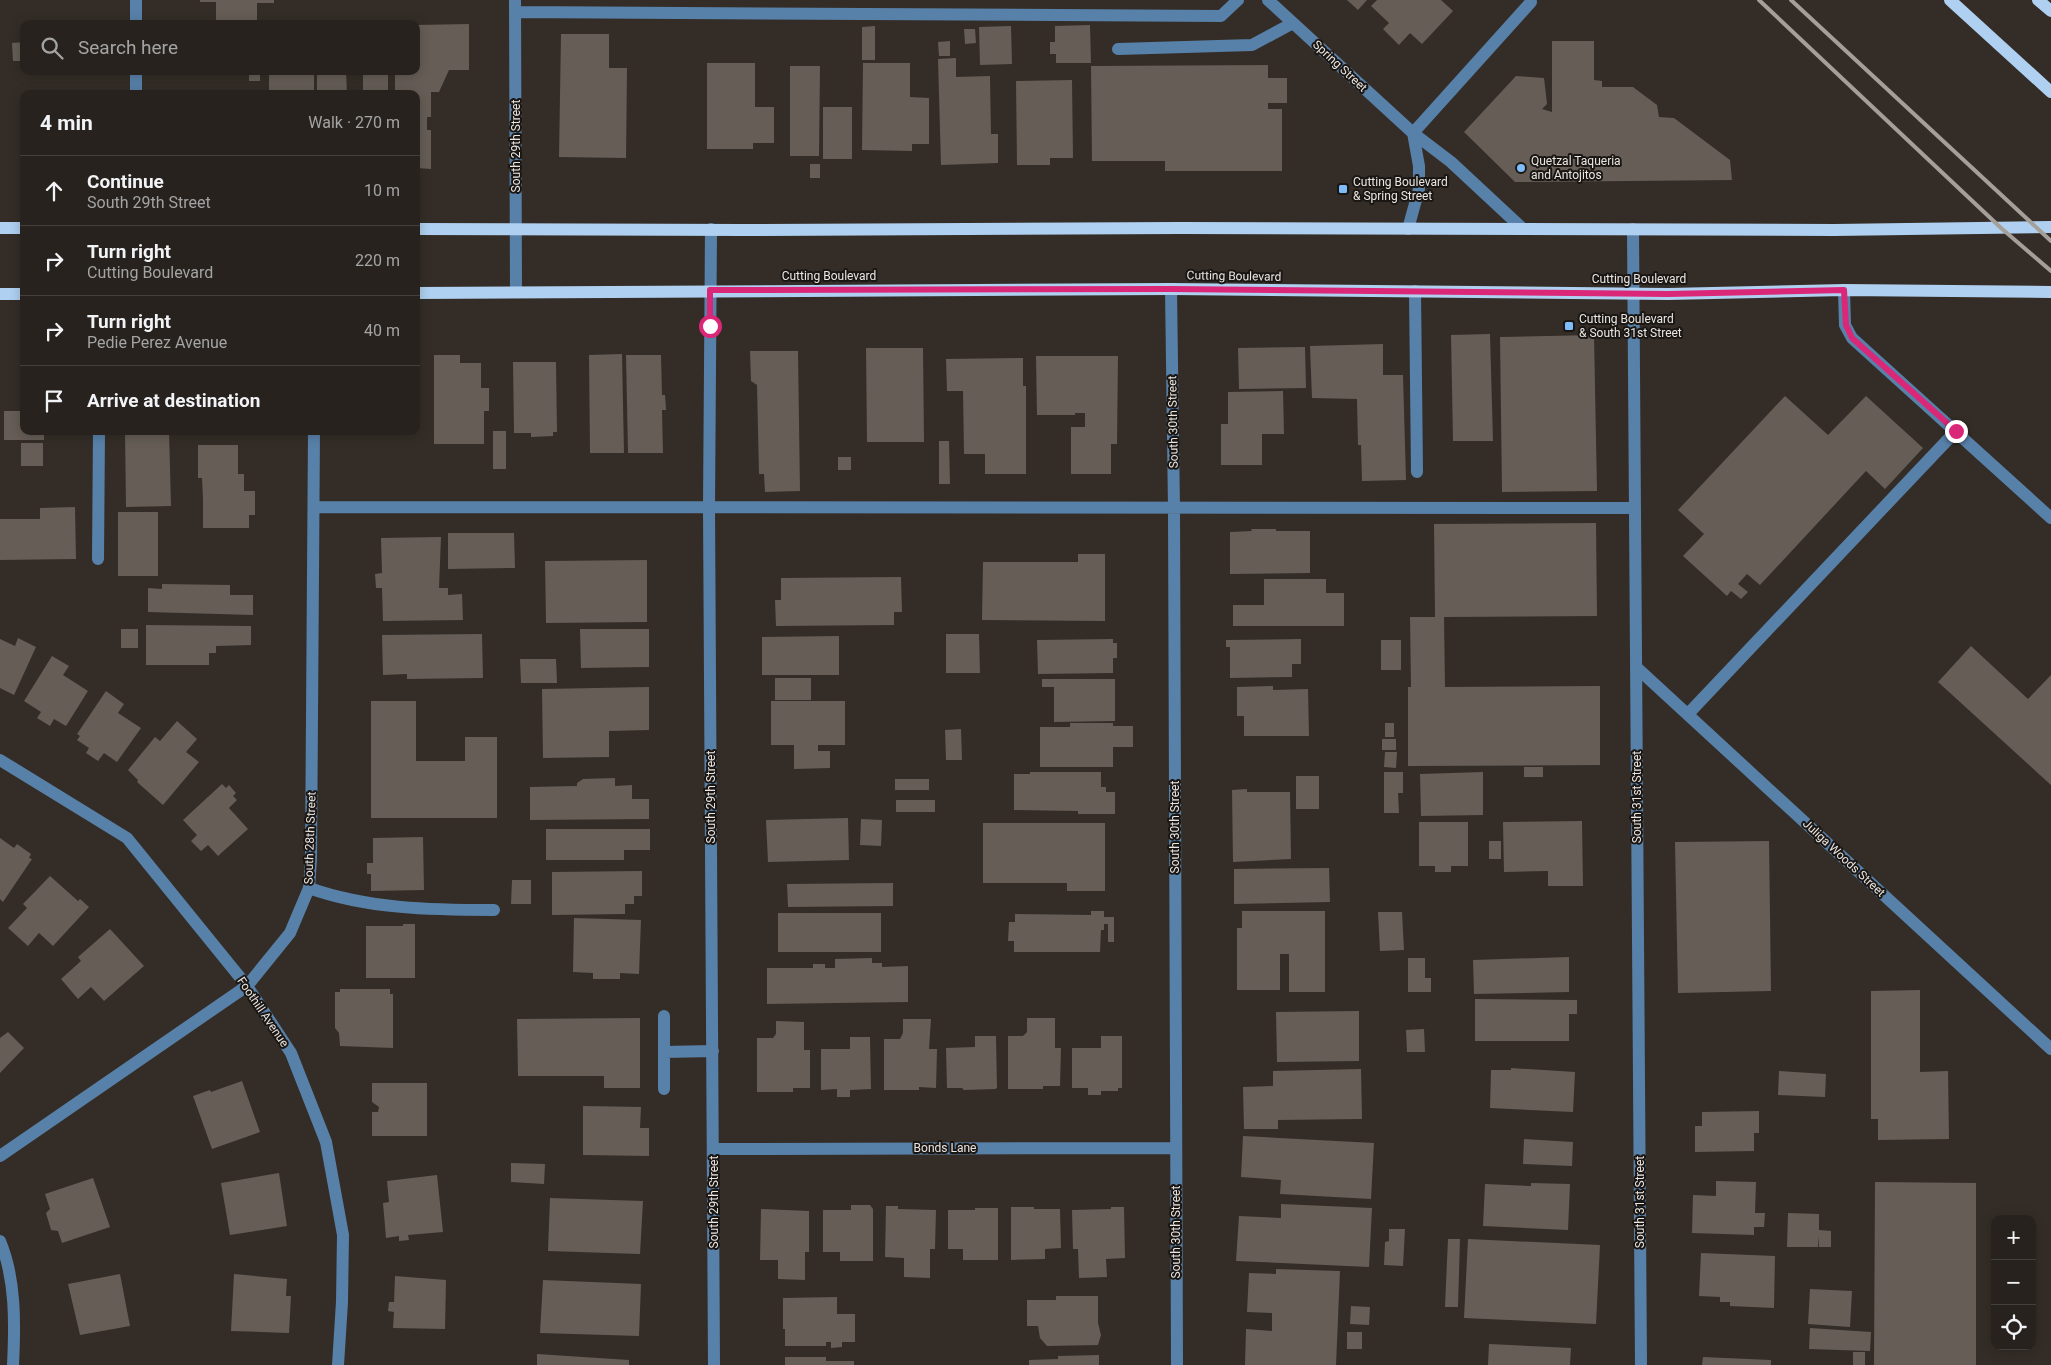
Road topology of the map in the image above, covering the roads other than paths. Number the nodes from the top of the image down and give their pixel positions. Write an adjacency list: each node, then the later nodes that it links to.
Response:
1 (136, 0): 9 (street)
2 (1238, 0): 7 (street)
3 (1268, 0): 10 (street, Spring Street)
4 (1950, 0): 14 (main road)
5 (2038, 0): 8 (main road)
6 (1531, 2): 15 (street)
7 (515, 6): 19 (street, South 29th Street)
8 (2051, 11)
9 (136, 20)
10 (1293, 22): 11 (street); 15 (street, Spring Street)
11 (1118, 49)
12 (136, 75): 13 (street)
13 (136, 90)
14 (2051, 92)
15 (1413, 133): 22 (street); 23 (street, Spring Street)
16 (2051, 227): 24 (main road)
17 (0, 228): 18 (main road)
18 (20, 228)
19 (516, 228): 20 (main road); 21 (main road); 28 (street, South 29th Street)
20 (420, 229)
21 (711, 230): 22 (main road); 26 (street, South 29th Street)
22 (1408, 230): 23 (main road)
23 (1523, 230): 24 (main road)
24 (1633, 230): 32 (street, South 31st Street)
25 (1171, 289): 26 (main road, Cutting Boulevard); 29 (main road, Cutting Boulevard); 41 (street, South 30th Street)
26 (710, 290): 28 (main road, Cutting Boulevard); 40 (street, South 29th Street)
27 (1844, 290): 30 (main road, Cutting Boulevard); 32 (main road, Cutting Boulevard); 35 (street)
28 (516, 292): 31 (main road, Cutting Boulevard)
29 (1415, 292): 32 (main road, Cutting Boulevard); 38 (street)
30 (2051, 292)
31 (420, 293)
32 (1633, 293): 42 (street, South 31st Street)
33 (0, 294): 34 (main road)
34 (20, 294)
35 (1956, 431): 43 (street); 46 (street)
36 (99, 435): 44 (street)
37 (314, 435): 39 (street, South 28th Street)
38 (1417, 472)
39 (314, 507): 40 (street); 48 (street, South 28th Street)
40 (709, 507): 41 (street); 53 (street, South 29th Street)
41 (1174, 508): 42 (street); 56 (street, South 30th Street)
42 (1635, 508): 45 (street, South 31st Street)
43 (2051, 518)
44 (98, 559)
45 (1636, 667): 46 (street, Juliga Woods Street); 64 (street, South 31st Street)
46 (1688, 714): 52 (street, Juliga Woods Street)
47 (0, 760): 50 (street, Foothill Avenue)
48 (309, 888): 49 (street); 50 (street, South 28th Street)
49 (494, 910)
50 (246, 986): 58 (street, South 28th Street); 61 (street, Foothill Avenue)
51 (664, 1016): 54 (street)
52 (2051, 1048)
53 (713, 1051): 54 (street); 57 (street, South 29th Street)
54 (664, 1052): 55 (street)
55 (664, 1089)
56 (1176, 1148): 57 (street, Bonds Lane); 63 (street, South 30th Street)
57 (714, 1149): 62 (street, South 29th Street)
58 (0, 1156)
59 (0, 1241): 60 (street)
60 (13, 1365)
61 (338, 1365)
62 (714, 1365)
63 (1177, 1365)
64 (1641, 1365)

